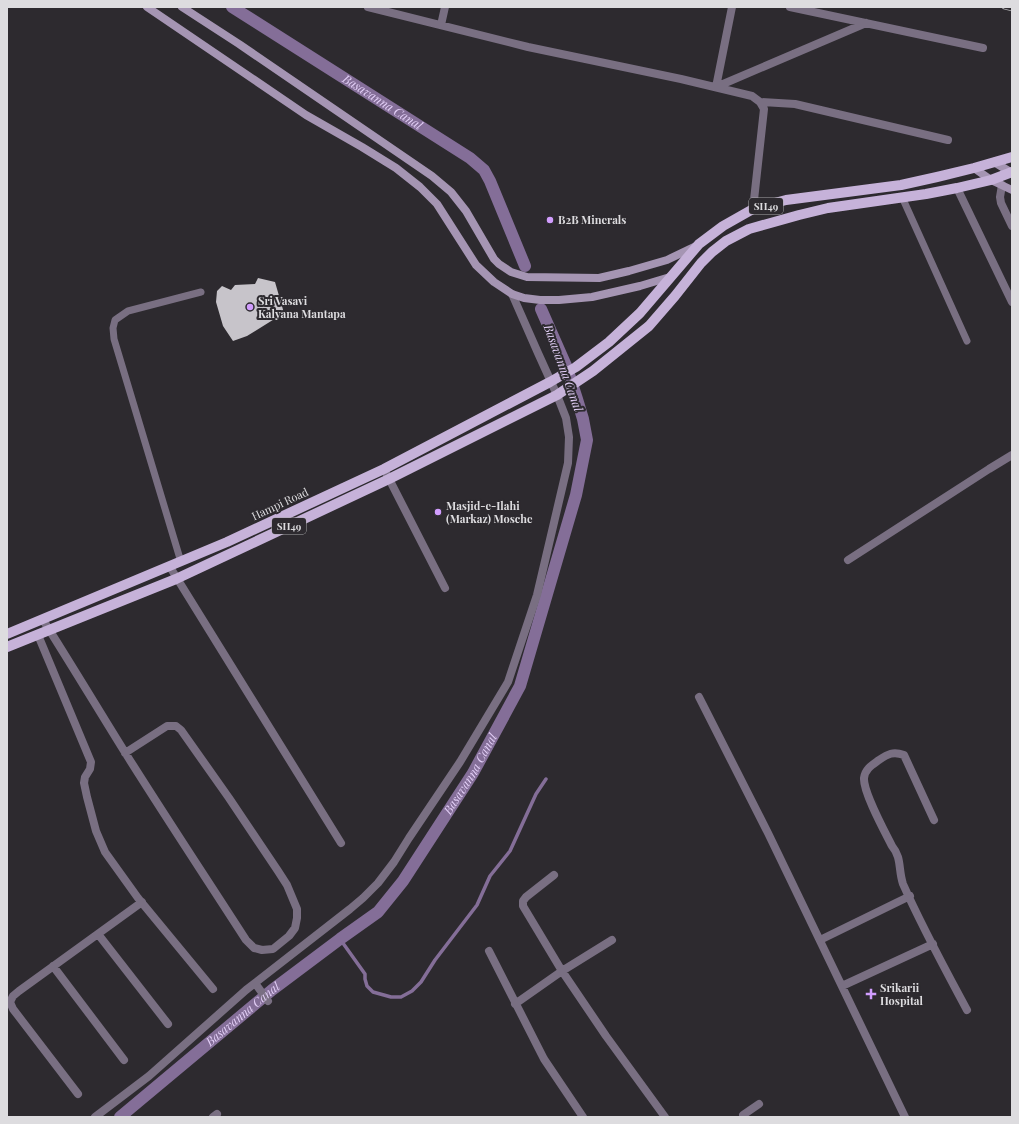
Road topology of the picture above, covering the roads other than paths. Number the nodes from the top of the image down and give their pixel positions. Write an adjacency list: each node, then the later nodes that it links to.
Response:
1 (147, 7): 27 (main road)
2 (182, 7): 24 (main road)
3 (368, 7): 8 (street)
4 (445, 7): 8 (street)
5 (732, 7): 10 (street)
6 (790, 7): 7 (street)
7 (866, 23): 9 (street); 10 (street)
8 (441, 25): 10 (street)
9 (983, 48)
10 (716, 87): 11 (street)
11 (760, 102): 12 (street); 22 (street)
12 (948, 140)
13 (1012, 157): 14 (main road, SH49)
14 (994, 162): 15 (main road, SH49); 16 (main road)
15 (974, 168): 17 (main road); 22 (main road, SH49)
16 (1012, 172): 17 (main road, SH49)
17 (991, 180): 18 (main road); 19 (main road, SH49)
18 (1002, 186): 20 (main road); 23 (street)
19 (957, 188): 21 (main road, SH49); 28 (street)
20 (1012, 190)
21 (902, 197): 29 (lane); 31 (main road, SH49)
22 (753, 209): 24 (main road, SH49)
23 (1012, 226)
24 (699, 244): 25 (main road, SH49)
25 (670, 277): 27 (main road); 30 (main road, SH49)
26 (201, 292): 36 (lane)
27 (512, 294): 30 (street)
28 (1012, 302)
29 (967, 341)
30 (553, 380): 31 (street); 33 (main road, Hampi Road / SH49)
31 (561, 393): 34 (main road, SH49); 59 (street)
32 (1012, 455): 35 (street)
33 (384, 469): 34 (street); 36 (main road, Hampi Road / SH49)
34 (389, 479): 38 (main road, SH49); 39 (street)
35 (848, 560)
36 (181, 562): 37 (main road, Hampi Road / SH49)
37 (170, 567): 38 (street); 40 (main road, Hampi Road / SH49)
38 (176, 579): 41 (main road, SH49); 48 (street)
39 (445, 588)
40 (43, 620): 41 (street); 42 (main road, Hampi Road / SH49)
41 (50, 631): 43 (main road, SH49); 46 (street)
42 (7, 633)
43 (38, 635): 44 (main road, SH49); 51 (street)
44 (7, 647)
45 (699, 697): 54 (street)
46 (125, 753): 46 (street)
47 (934, 820): 50 (street)
48 (341, 842)
49 (554, 875): 58 (street)
50 (910, 896): 54 (street); 55 (street)
51 (142, 902): 52 (street); 61 (street)
52 (98, 934): 57 (street); 65 (street)
53 (612, 940): 58 (street)
54 (820, 940): 60 (street)
55 (932, 944): 60 (street); 64 (street)
56 (489, 951): 63 (street)
57 (53, 966): 66 (street); 67 (street)
58 (562, 971): 63 (street); 72 (street)
59 (257, 986): 62 (street); 70 (street)
60 (842, 986): 73 (street)
61 (213, 989)
62 (268, 1001)
63 (515, 1004): 71 (street)
64 (967, 1010)
65 (168, 1024)
66 (124, 1060)
67 (78, 1094)
68 (759, 1104): 69 (street)
69 (742, 1116)
70 (95, 1117)
71 (583, 1117)
72 (665, 1117)
73 (905, 1117)

